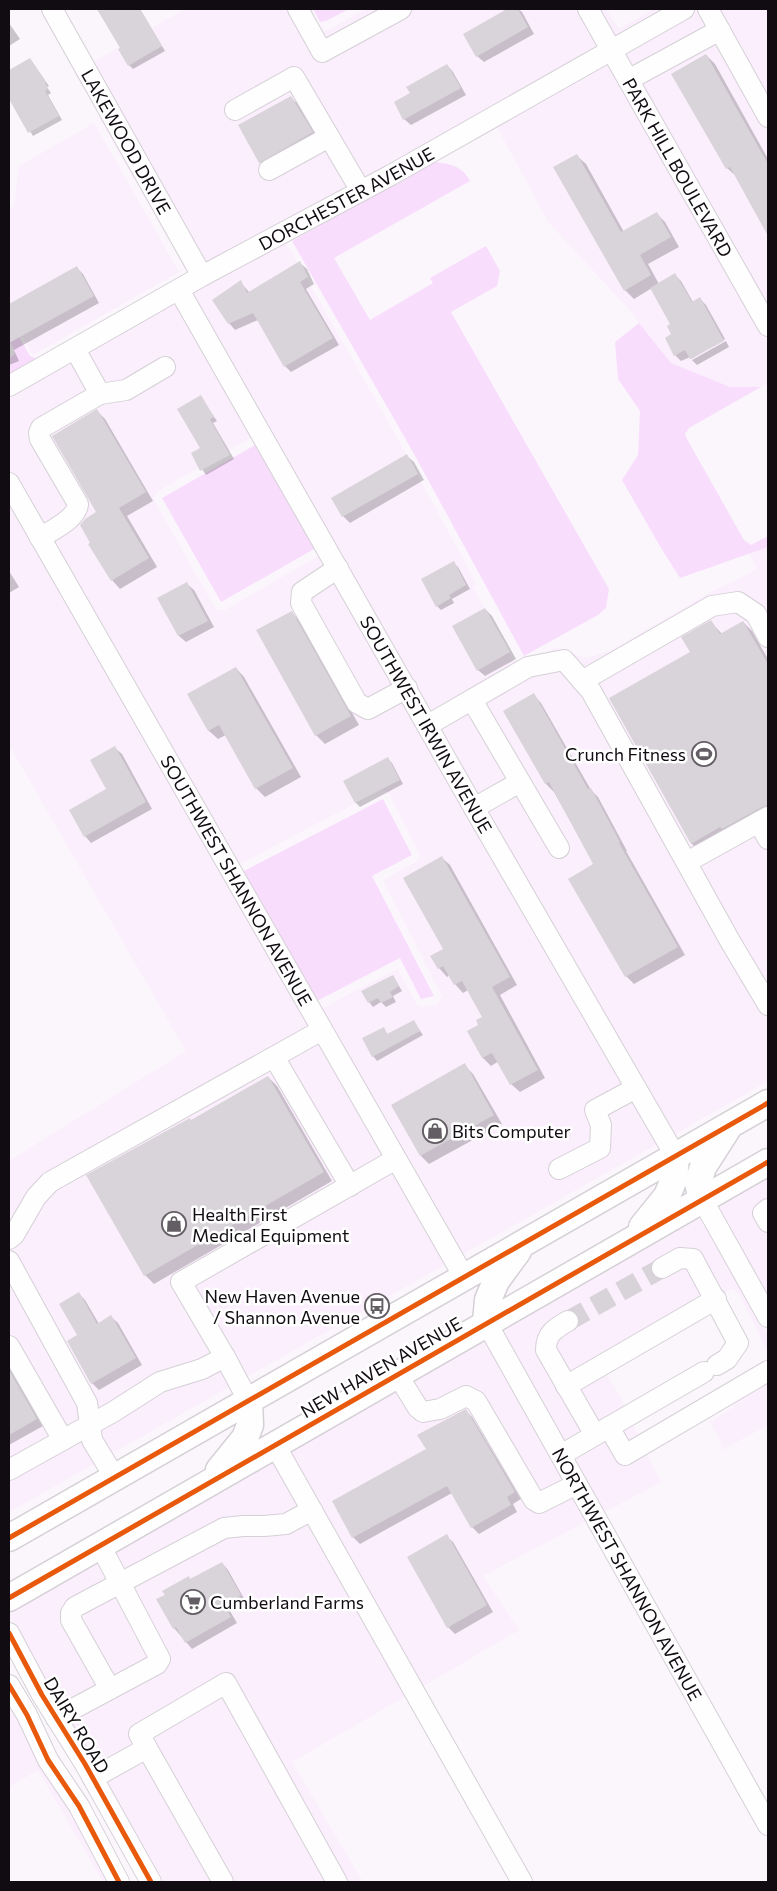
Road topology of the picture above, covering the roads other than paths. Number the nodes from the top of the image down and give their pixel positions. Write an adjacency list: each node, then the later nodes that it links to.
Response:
1 (52, 9): 15 (street, LAKEWOOD DRIVE)
2 (298, 9): 3 (street)
3 (401, 9)
4 (588, 9): 8 (street, PARK HILL BOULEVARD)
5 (684, 9): 8 (street, DORCHESTER AVENUE)
6 (708, 9): 7 (street)
7 (720, 30): 9 (street); 11 (street)
8 (611, 50): 9 (street, PARK HILL BOULEVARD); 14 (street, DORCHESTER AVENUE)
9 (628, 80): 17 (street, PARK HILL BOULEVARD)
10 (235, 110): 12 (street)
11 (768, 117)
12 (329, 137): 13 (street); 14 (street)
13 (269, 170)
14 (361, 191): 15 (street, DORCHESTER AVENUE)
15 (202, 276): 16 (street, DORCHESTER AVENUE)
16 (179, 290): 18 (street, DORCHESTER AVENUE); 24 (street, SOUTHWEST IRWIN AVENUE)
17 (768, 326)
18 (74, 349): 20 (street, DORCHESTER AVENUE); 21 (street)
19 (165, 367): 21 (street)
20 (9, 386)
21 (100, 394): 23 (street)
22 (9, 483): 23 (street, SOUTHWEST SHANNON AVENUE)
23 (40, 538): 36 (street, SOUTHWEST SHANNON AVENUE)
24 (338, 568): 27 (street, SOUTHWEST IRWIN AVENUE); 27 (street)
25 (768, 637): 26 (street)
26 (586, 686): 28 (street); 34 (street)
27 (407, 688): 29 (street, SOUTHWEST IRWIN AVENUE)
28 (472, 700): 29 (street); 30 (street)
29 (428, 725): 31 (street, SOUTHWEST IRWIN AVENUE)
30 (520, 782): 31 (street); 33 (street)
31 (474, 808): 38 (street, SOUTHWEST IRWIN AVENUE)
32 (765, 826): 34 (street)
33 (559, 848)
34 (686, 862): 35 (street)
35 (768, 1005)
36 (322, 1030): 37 (street); 42 (street, SOUTHWEST SHANNON AVENUE)
37 (274, 1057): 45 (street); 49 (street)
38 (636, 1088): 41 (street, SOUTHWEST IRWIN AVENUE); 44 (street)
39 (768, 1104): 40 (main road, NEW HAVEN AVENUE)
40 (729, 1125): 41 (main road, NEW HAVEN AVENUE); 46 (main road)
41 (676, 1157): 50 (main road); 51 (main road, NEW HAVEN AVENUE)
42 (396, 1159): 45 (street); 54 (street, SOUTHWEST SHANNON AVENUE)
43 (768, 1162): 46 (main road, NEW HAVEN AVENUE)
44 (559, 1169)
45 (350, 1186): 60 (street)
46 (702, 1199): 50 (main road, NEW HAVEN AVENUE); 56 (street)
47 (768, 1209): 48 (street)
48 (768, 1222)
49 (9, 1238)
50 (632, 1239): 58 (main road, NEW HAVEN AVENUE)
51 (525, 1243): 54 (main road, NEW HAVEN AVENUE); 58 (main road)
52 (9, 1261): 67 (street)
53 (662, 1268): 55 (street)
54 (464, 1277): 65 (main road, NEW HAVEN AVENUE)
55 (716, 1300): 63 (street); 64 (street)
56 (768, 1317)
57 (568, 1321): 63 (street)
58 (486, 1322): 62 (main road, NEW HAVEN AVENUE); 71 (street, NORTHWEST SHANNON AVENUE)
59 (9, 1346): 69 (street)
60 (225, 1357): 65 (street); 67 (street)
61 (768, 1371): 66 (street)
62 (397, 1374): 70 (main road, NEW HAVEN AVENUE); 75 (street)
63 (566, 1386): 68 (street)
64 (668, 1392): 66 (street); 68 (street)
65 (248, 1402): 73 (main road, NEW HAVEN AVENUE); 74 (main road)
66 (685, 1420): 68 (street)
67 (90, 1424): 69 (street); 73 (street)
68 (602, 1431): 71 (street)
69 (63, 1440): 72 (street)
70 (275, 1445): 74 (main road, NEW HAVEN AVENUE); 76 (street)
71 (560, 1455): 75 (street, NORTHWEST SHANNON AVENUE)
72 (9, 1470)
73 (114, 1478): 77 (main road, NEW HAVEN AVENUE)
74 (207, 1484): 78 (main road, NEW HAVEN AVENUE)
75 (577, 1484): 87 (street, NORTHWEST SHANNON AVENUE)
76 (312, 1510): 79 (street); 92 (street)
77 (9, 1538)
78 (100, 1546): 79 (street); 80 (main road, NEW HAVEN AVENUE)
79 (121, 1583): 83 (street); 83 (street)
80 (9, 1598)
81 (9, 1633): 84 (street, DAIRY ROAD)
82 (9, 1685): 88 (street)
83 (110, 1690): 84 (street)
84 (56, 1718): 86 (street, DAIRY ROAD)
85 (147, 1748): 86 (street); 90 (street); 91 (street)
86 (93, 1778): 89 (street, DAIRY ROAD)
87 (768, 1825)
88 (119, 1882)
89 (151, 1882)
90 (223, 1882)
91 (337, 1882)
92 (522, 1882)

